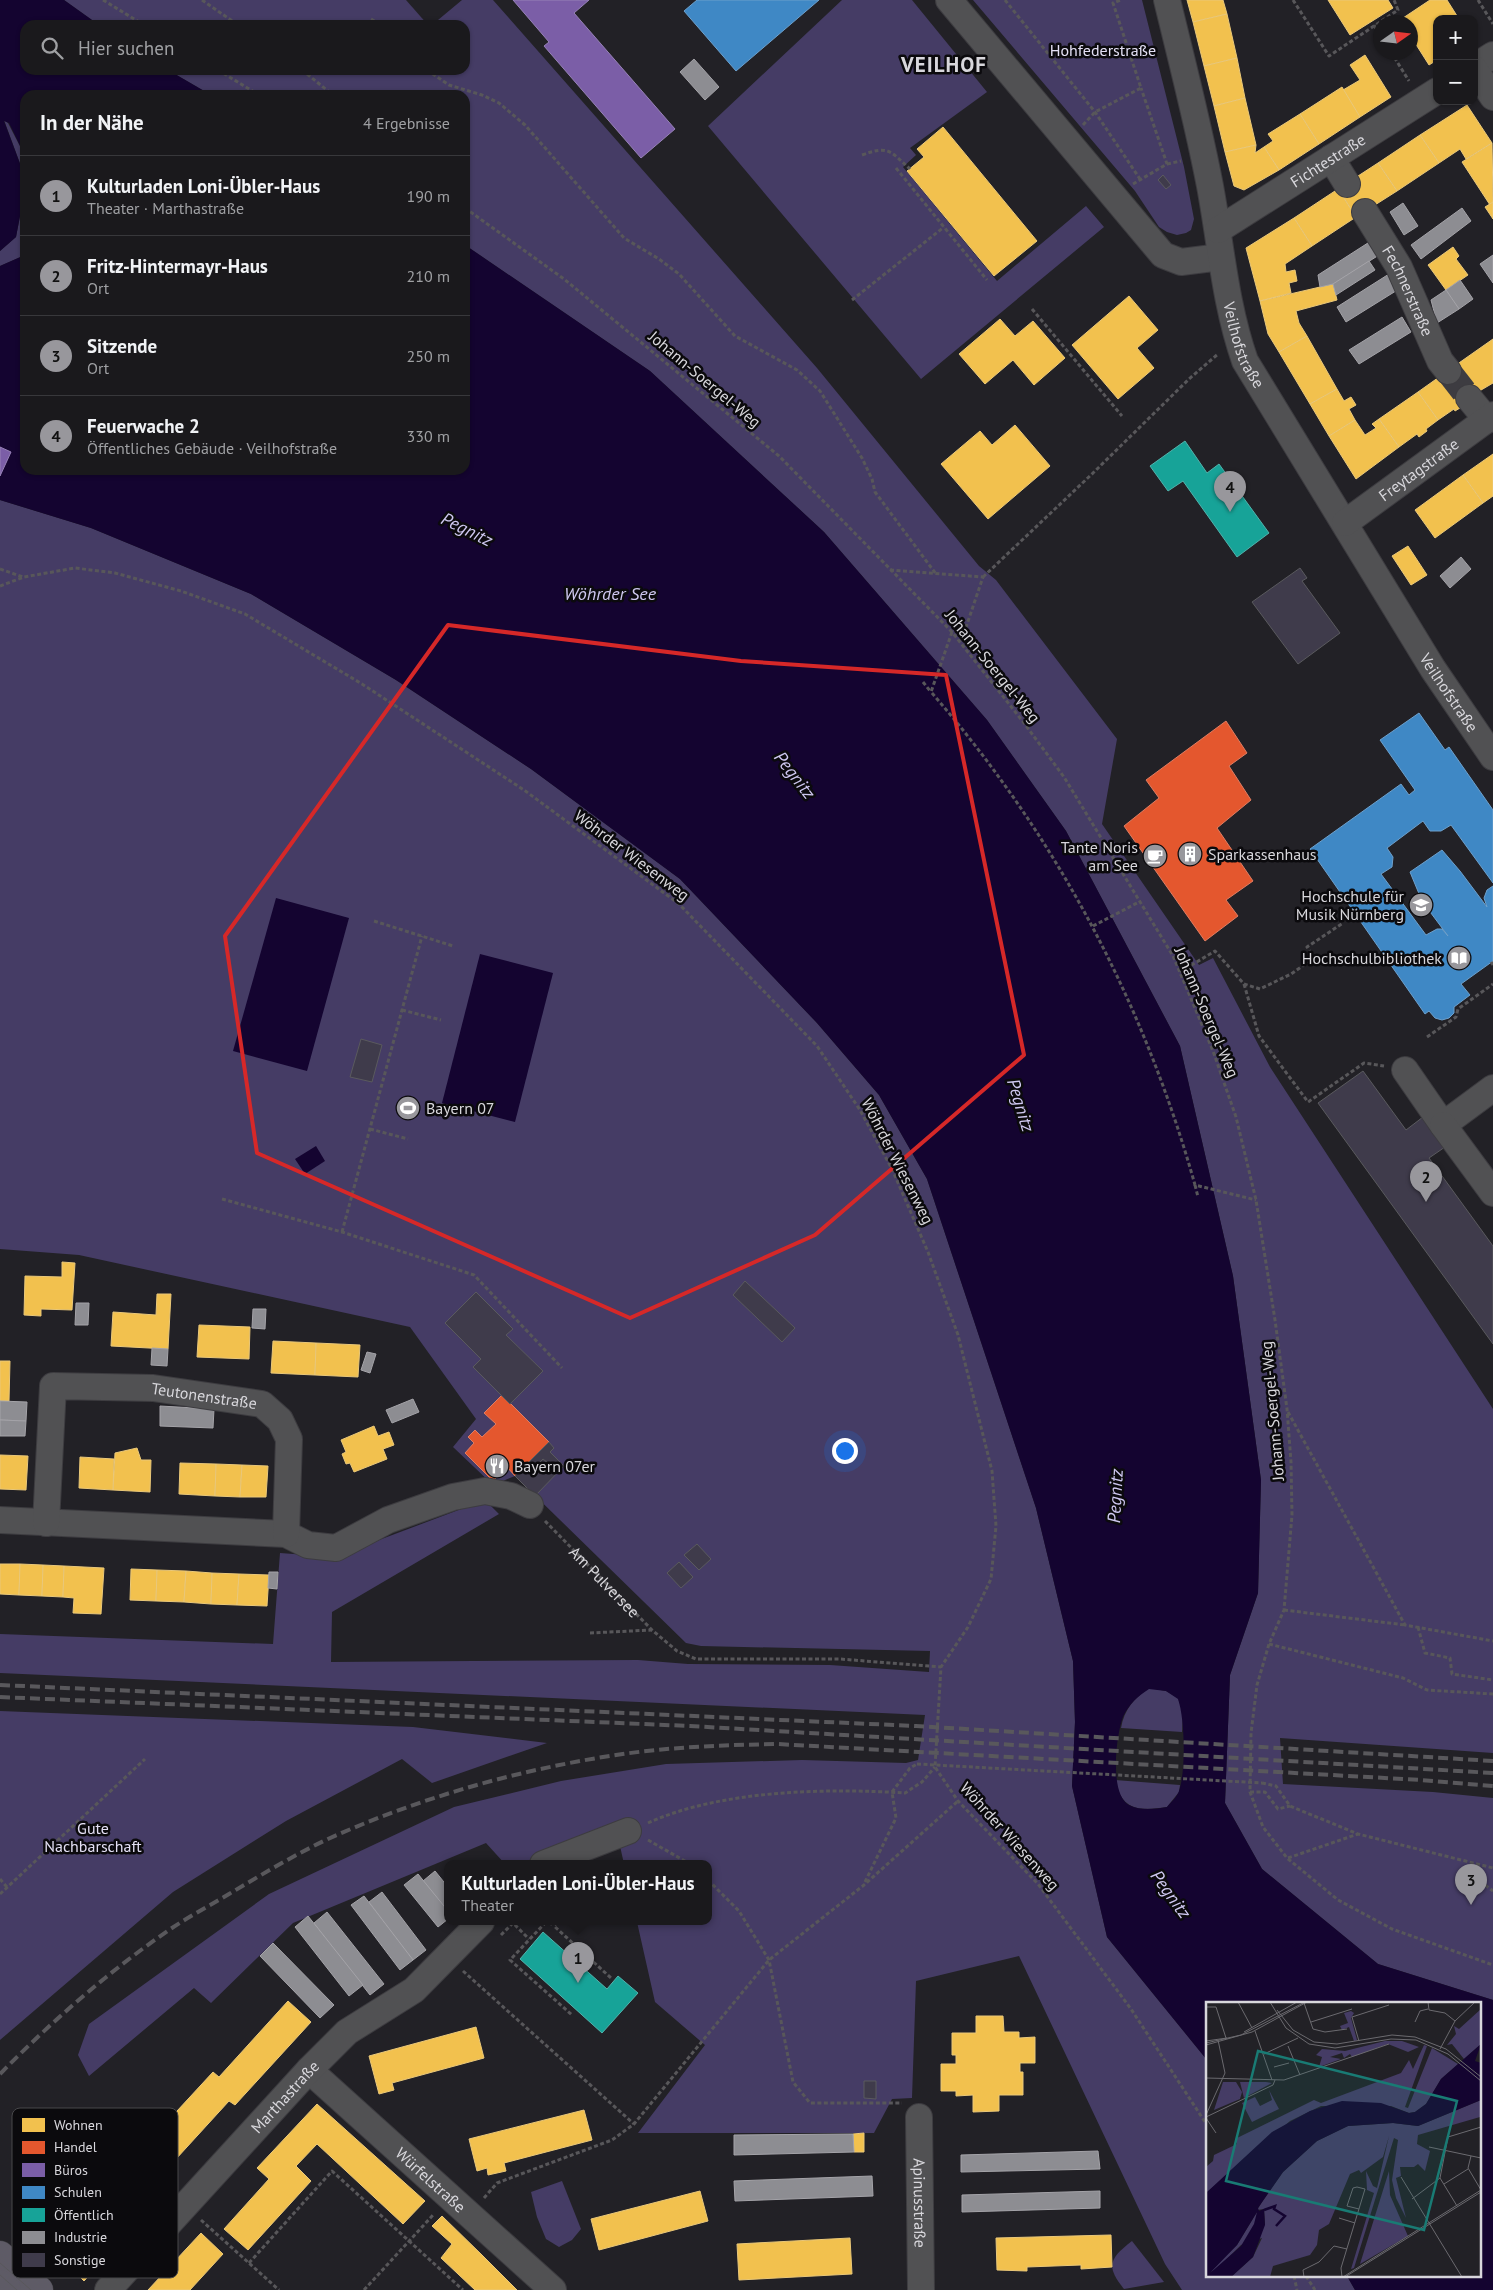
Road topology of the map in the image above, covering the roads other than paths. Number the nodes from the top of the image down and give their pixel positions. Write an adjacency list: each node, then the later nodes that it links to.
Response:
1 (949, 0): 12 (street)
2 (1167, 0): 11 (street)
3 (1493, 54): 4 (street)
4 (1478, 65)
5 (1478, 74): 7 (street)
6 (1429, 96): 8 (street, Fichtestraße)
7 (1493, 97)
8 (1331, 158): 9 (street); 11 (street, Fichtestraße)
9 (1346, 184)
10 (1364, 212): 13 (street, Fechnerstraße)
11 (1218, 230): 12 (street)
12 (1221, 257): 16 (street, Veilhofstraße)
13 (1448, 371)
14 (1469, 398): 15 (street)
15 (1490, 417): 16 (street, Freytagstraße)
16 (1345, 523): 17 (street, Veilhofstraße)
17 (1493, 757)
18 (1405, 1070): 20 (street)
19 (1493, 1088): 20 (street)
20 (1443, 1125): 21 (street)
21 (1493, 1193)
22 (530, 1505): 25 (street)
23 (0, 1520): 24 (street)
24 (46, 1523): 25 (street); 25 (street, Teutonenstraße)
25 (286, 1534)
26 (628, 1831): 27 (street)
27 (552, 1860)
28 (487, 1932): 29 (street, Marthastraße)
29 (309, 2070): 31 (street, Marthastraße); 40 (street, Würfelstraße)
30 (919, 2117): 41 (street, Apinusstraße)
31 (178, 2212)
32 (0, 2255): 33 (main road)
33 (12, 2266)
34 (26, 2278): 38 (main road)
35 (119, 2278): 39 (street, Marthastraße)
36 (0, 2284): 37 (main road)
37 (7, 2290)
38 (39, 2290)
39 (108, 2290)
40 (553, 2290)
41 (922, 2290)

